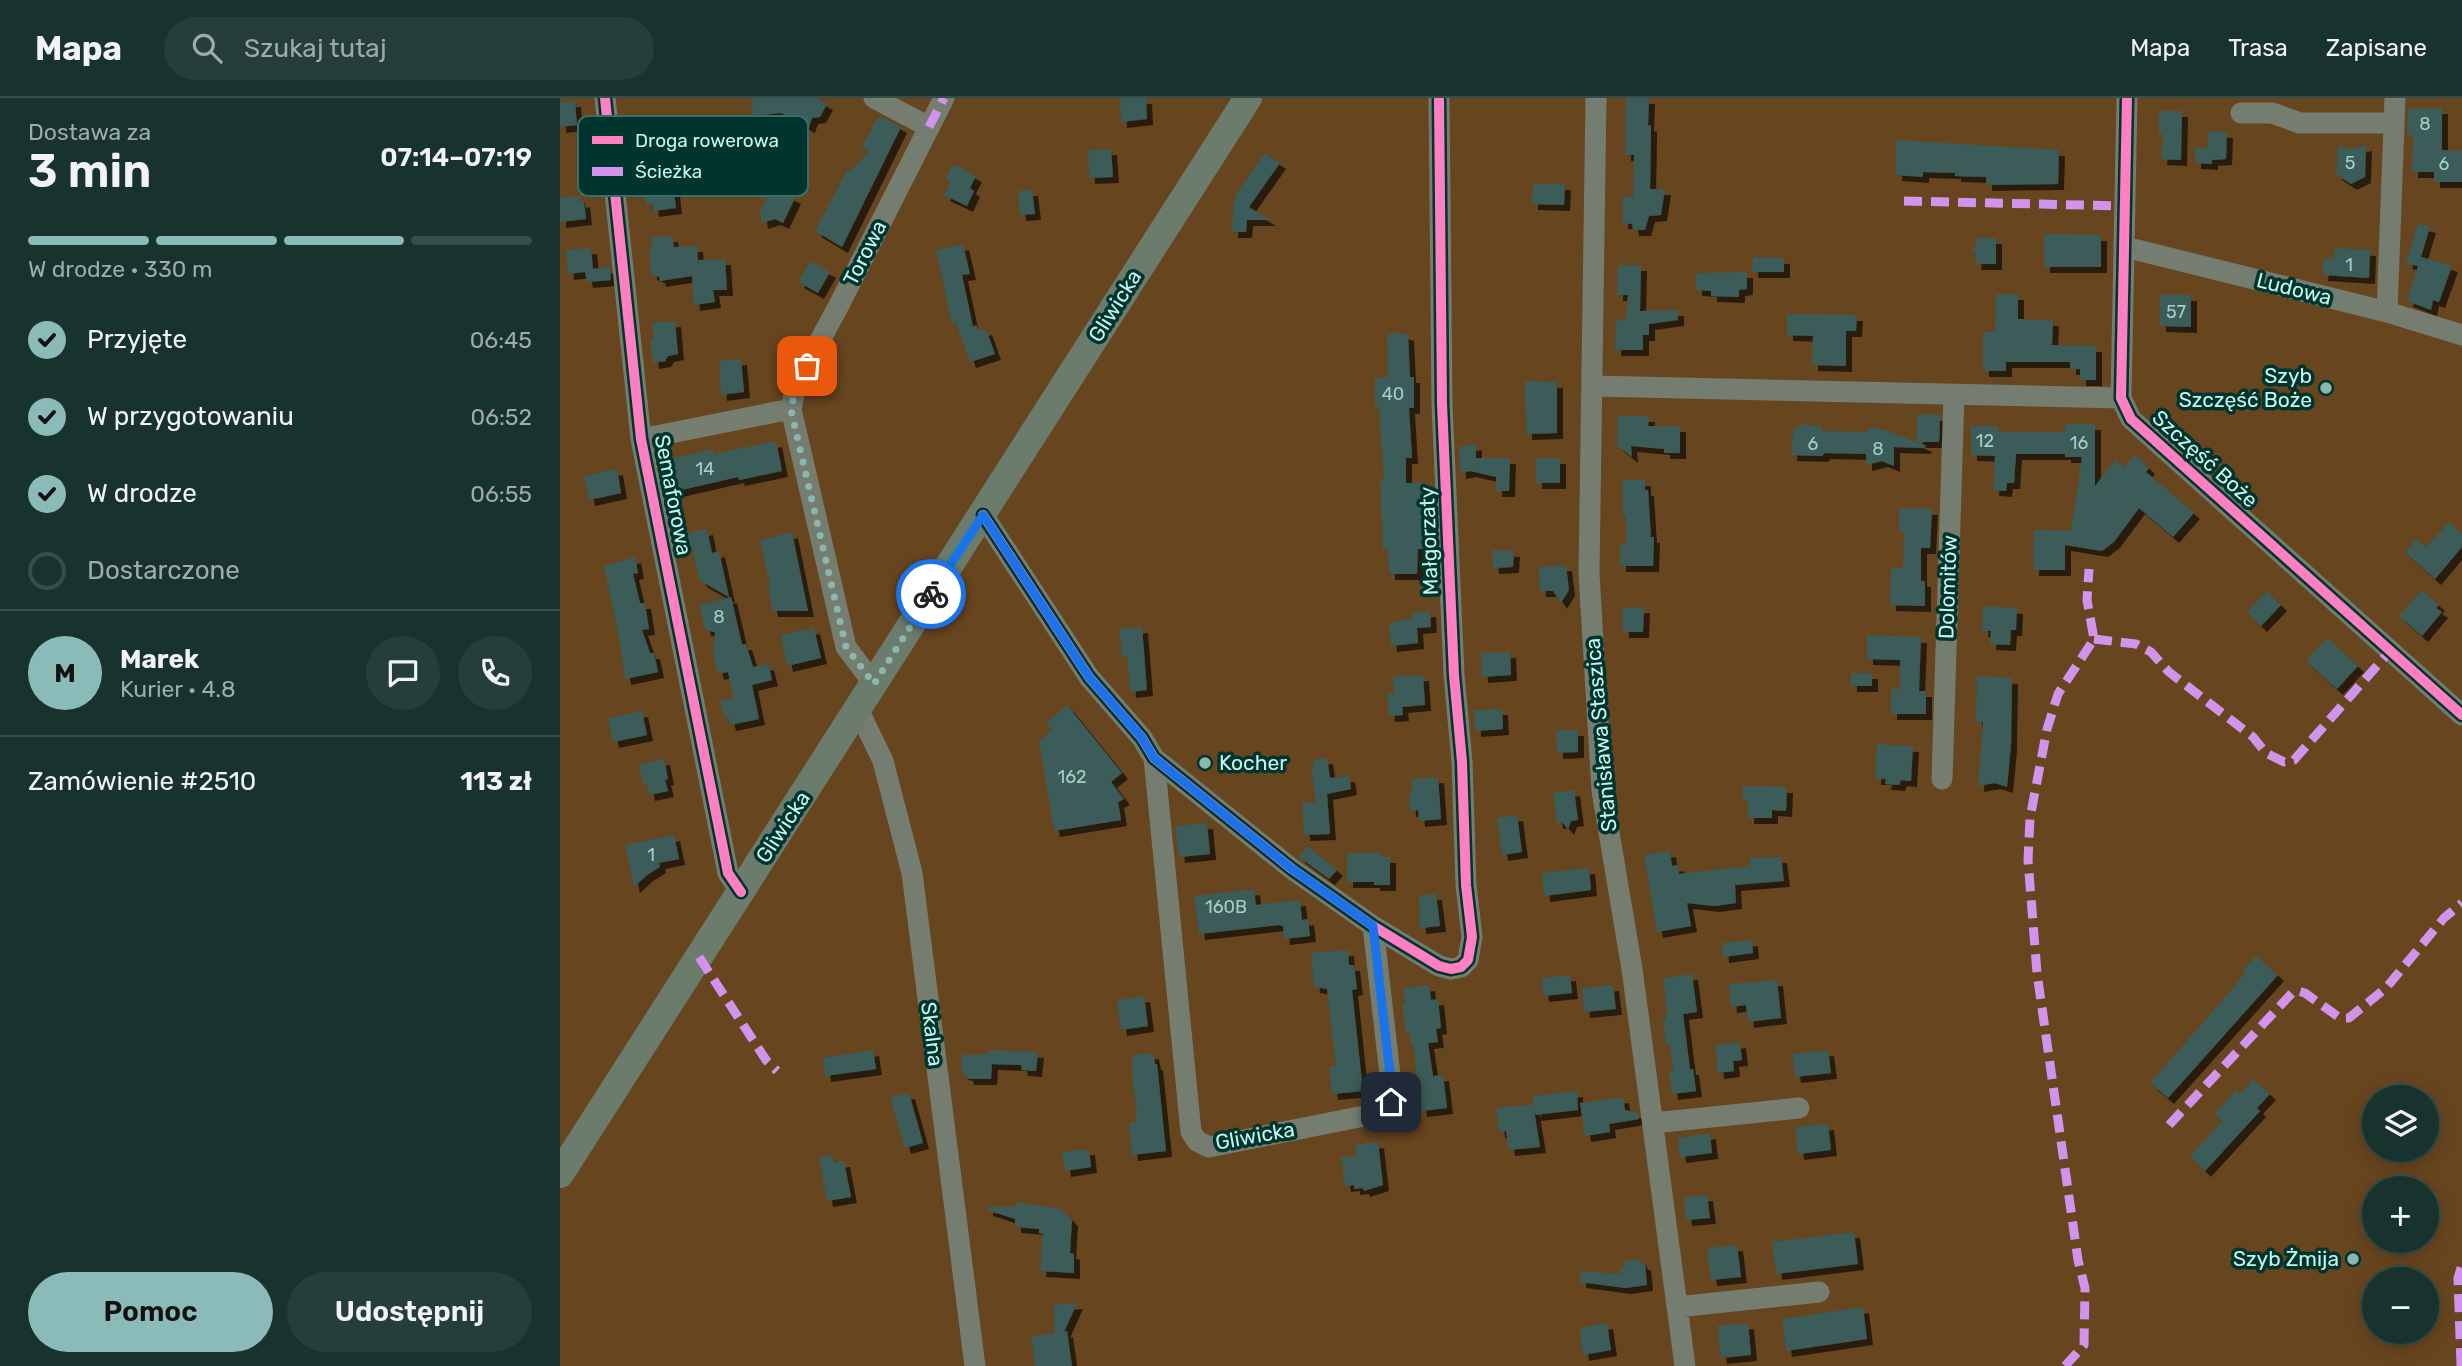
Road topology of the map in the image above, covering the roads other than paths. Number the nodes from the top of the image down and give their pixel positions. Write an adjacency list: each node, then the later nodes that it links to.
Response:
1 (605, 98): 10 (street, Semaforowa)
2 (874, 98): 12 (street)
3 (944, 98): 12 (street, Torowa)
4 (1248, 98): 22 (main road, Gliwicka)
5 (1439, 98): 30 (street, Małgorzaty)
6 (1596, 98): 17 (street, Stanisława Staszica)
7 (2127, 98): 14 (street)
8 (2395, 98): 11 (street)
9 (2241, 113): 11 (street)
10 (607, 116)
11 (2394, 123): 15 (street)
12 (929, 127): 20 (street, Torowa)
13 (615, 196): 21 (street, Semaforowa)
14 (2125, 247): 15 (street, Ludowa); 19 (street)
15 (2387, 312): 16 (street, Ludowa)
16 (2462, 335)
17 (1592, 386): 18 (street); 32 (street, Stanisława Staszica)
18 (1954, 394): 19 (street); 27 (street, Dolomitów)
19 (2122, 398): 25 (street, Szczęść Boże)
20 (791, 410): 21 (street); 23 (street, Torowa)
21 (641, 439): 28 (street, Semaforowa)
22 (983, 515): 23 (main road, Gliwicka); 26 (street, Gliwicka)
23 (874, 684): 24 (main road, Gliwicka)
24 (858, 709): 28 (main road, Gliwicka); 36 (street, Skalna)
25 (2462, 715)
26 (1154, 758): 29 (street, Gliwicka); 29 (street, Gliwicka)
27 (1942, 779)
28 (741, 892): 33 (main road, Gliwicka)
29 (1373, 926): 30 (street, Gliwicka)
30 (1451, 970)
31 (1799, 1108): 32 (street)
32 (1653, 1123): 35 (street, Stanisława Staszica)
33 (560, 1174)
34 (1819, 1292): 35 (street)
35 (1677, 1307): 37 (street, Stanisława Staszica)
36 (975, 1366)
37 (1685, 1366)

